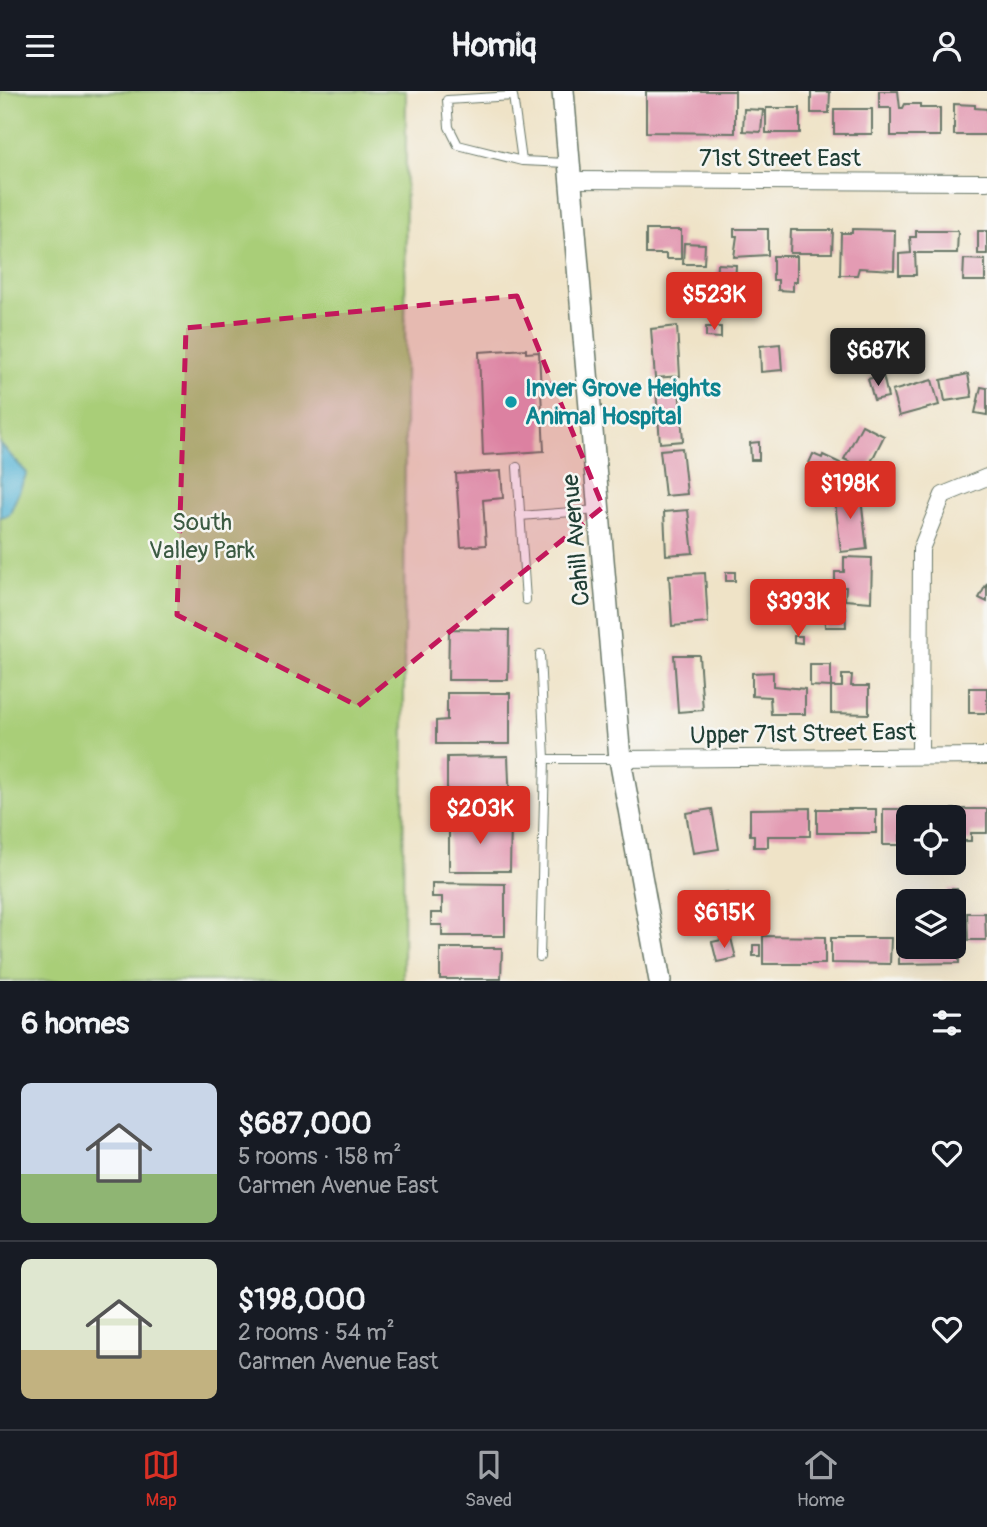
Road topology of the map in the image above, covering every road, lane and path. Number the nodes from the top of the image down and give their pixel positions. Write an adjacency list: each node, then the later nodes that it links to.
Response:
1 (563, 91): 5 (street, Cahill Avenue)
2 (513, 93): 3 (lane); 4 (lane)
3 (447, 96): 4 (lane)
4 (522, 162): 5 (lane)
5 (571, 171): 6 (street, 71st Street East); 9 (street, Cahill Avenue)
6 (987, 182)
7 (517, 467): 10 (lane)
8 (987, 477): 13 (street)
9 (600, 510): 10 (lane); 16 (street, Cahill Avenue)
10 (520, 516): 11 (lane)
11 (526, 600)
12 (540, 654): 15 (lane)
13 (920, 755): 14 (street, Upper 71st Street East); 16 (street, Upper 71st Street East)
14 (987, 756)
15 (545, 759): 16 (lane); 17 (lane)
16 (620, 759): 18 (street, Cahill Avenue)
17 (540, 957)
18 (660, 981)

